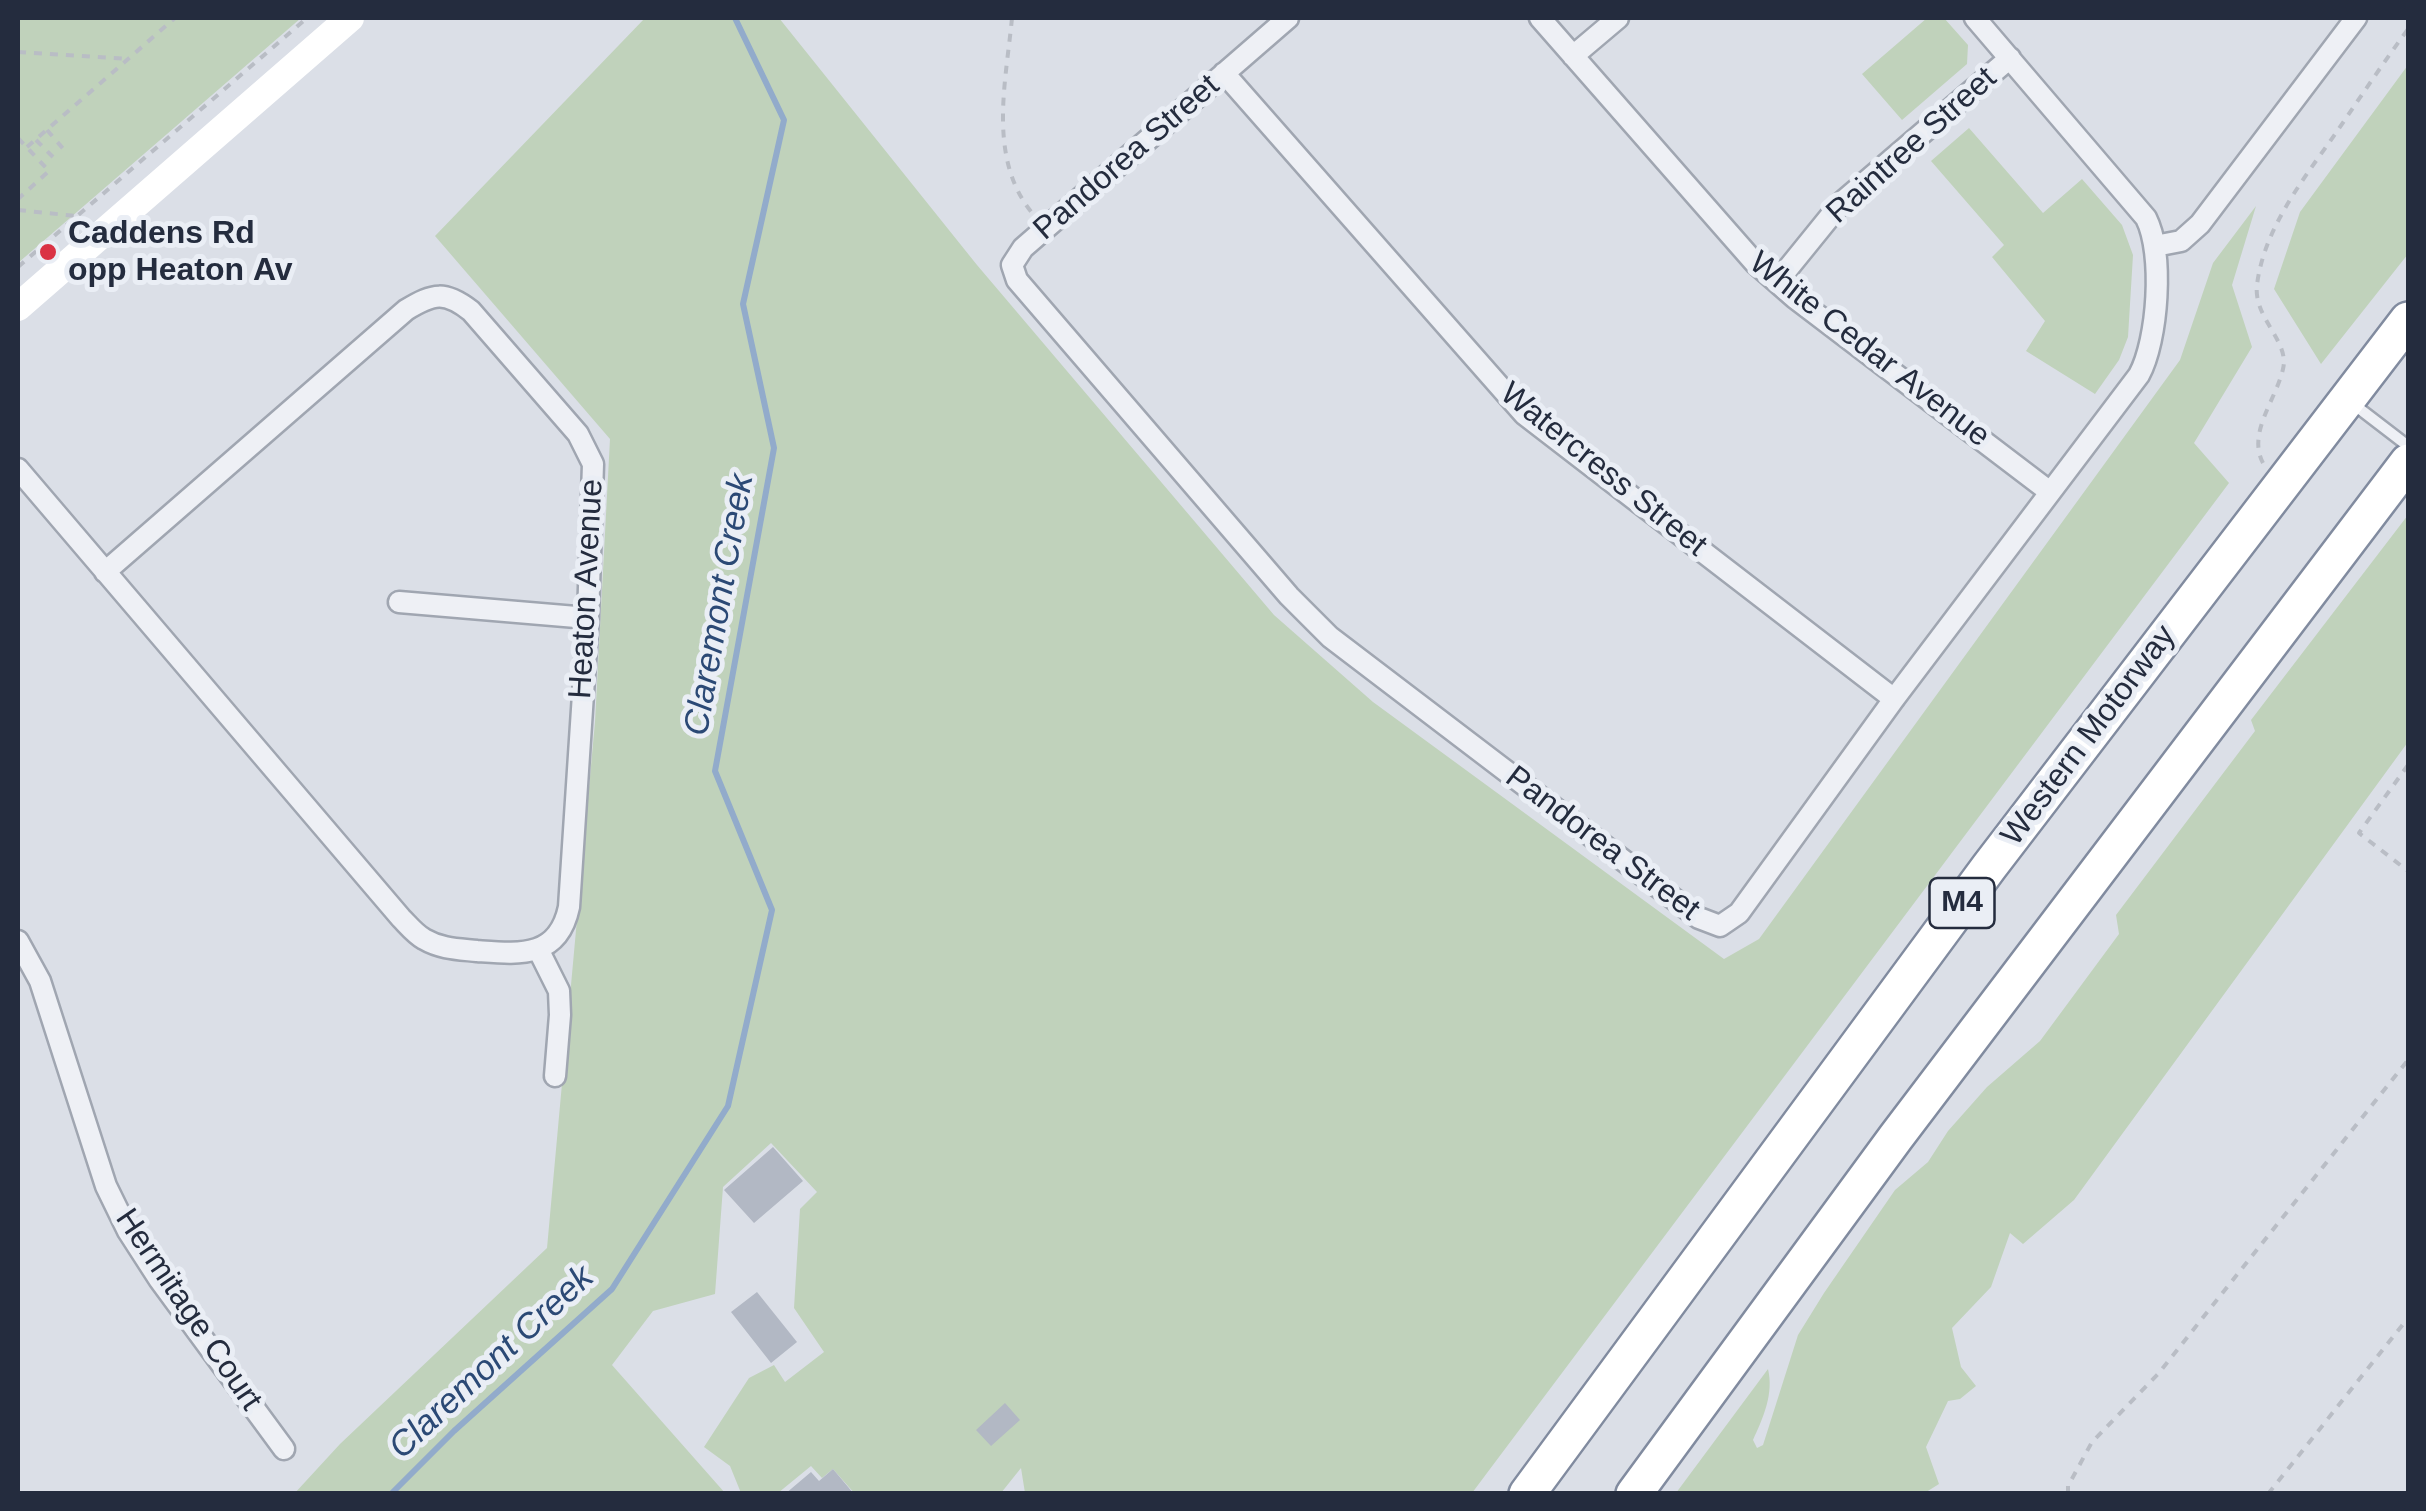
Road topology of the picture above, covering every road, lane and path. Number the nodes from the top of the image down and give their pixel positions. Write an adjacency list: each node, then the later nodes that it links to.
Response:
1 (175, 18): 14 (path)
2 (306, 18): 24 (path)
3 (350, 18): 29 (street)
4 (1012, 18): 25 (path)
5 (1288, 18): 15 (street, Pandorea Street)
6 (1540, 18): 12 (street, White Cedar Avenue)
7 (1618, 18): 12 (street)
8 (1975, 18): 13 (street, Pandorea Street)
9 (2345, 22): 26 (street)
10 (2408, 29): 35 (path)
11 (18, 52): 14 (path)
12 (1574, 56): 28 (street, White Cedar Avenue)
13 (2010, 58): 26 (street, Pandorea Street); 28 (street, Raintree Street)
14 (128, 59): 16 (path)
15 (1224, 73): 25 (street, Pandorea Street); 40 (street, Watercress Street)
16 (47, 130): 18 (path); 20 (path)
17 (18, 138): 19 (path)
18 (36, 140): 19 (path); 21 (path)
19 (27, 148): 22 (path)
20 (66, 152)
21 (56, 160)
22 (18, 199)
23 (18, 210): 24 (path)
24 (76, 216): 27 (path)
25 (1046, 228): 40 (street, Pandorea Street)
26 (2156, 246): 36 (street, Pandorea Street)
27 (18, 267)
28 (1777, 282): 36 (street, White Cedar Avenue)
29 (18, 307)
30 (2408, 320): 31 (highway, Western Motorway / M4)
31 (2347, 399): 32 (lane); 35 (highway, Western Motorway / M4)
32 (2408, 446)
33 (2408, 462): 50 (highway, M4)
34 (18, 469): 37 (street)
35 (2276, 490): 49 (highway, Western Motorway / M4)
36 (2050, 492): 40 (street, Pandorea Street)
37 (106, 572): 39 (street, Heaton Avenue); 44 (street)
38 (398, 602): 39 (street)
39 (588, 618): 44 (street, Heaton Avenue)
40 (1894, 699)
41 (2408, 766): 42 (path)
42 (2408, 871)
43 (18, 941): 48 (street, Hermitage Court)
44 (538, 949): 46 (street)
45 (2408, 1060): 51 (path)
46 (554, 1076)
47 (2408, 1318): 52 (path)
48 (284, 1449)
49 (1527, 1494)
50 (1634, 1494)
51 (2068, 1494)
52 (2268, 1494)

